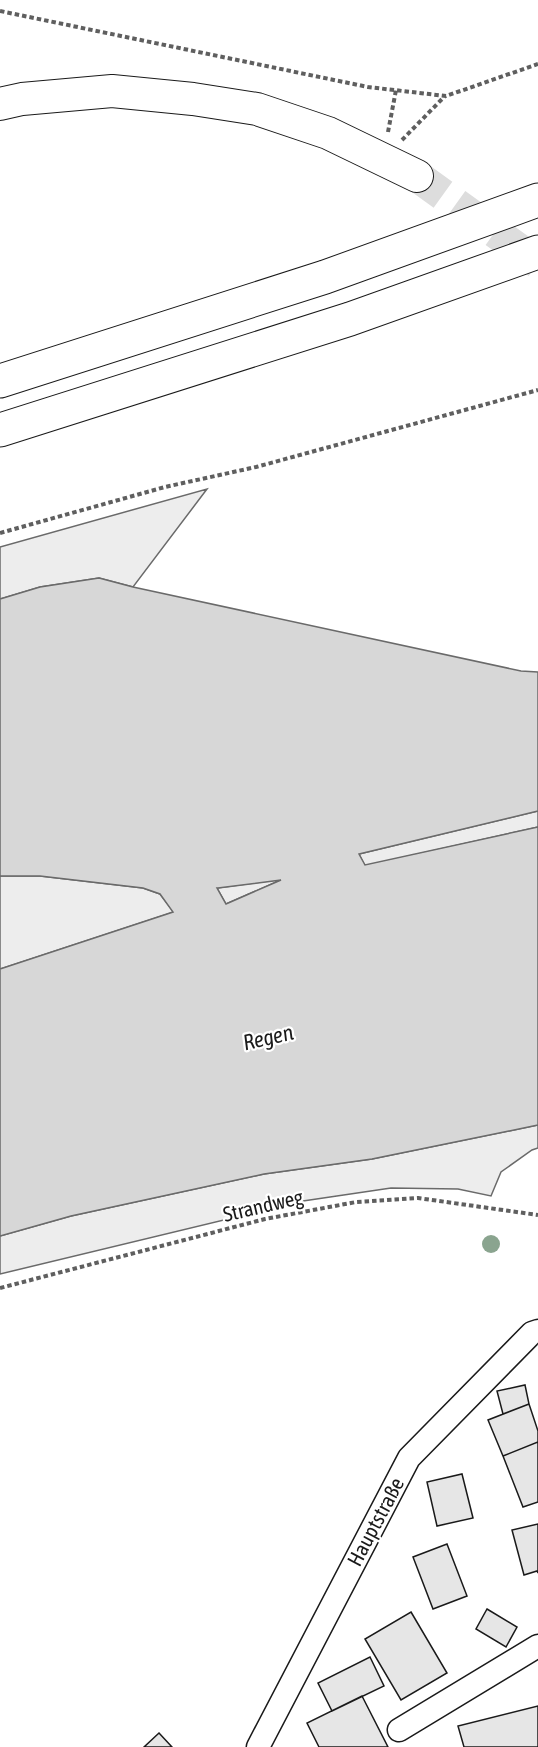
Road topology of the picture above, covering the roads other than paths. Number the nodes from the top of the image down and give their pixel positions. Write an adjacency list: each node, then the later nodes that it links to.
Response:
1 (0, 104): 2 (street)
2 (417, 176)
3 (538, 200): 5 (highway)
4 (538, 252): 6 (highway)
5 (0, 381)
6 (0, 430)
7 (536, 1338): 10 (street, Hauptstraße)
8 (538, 1646): 9 (street)
9 (399, 1730)
10 (258, 1747)

